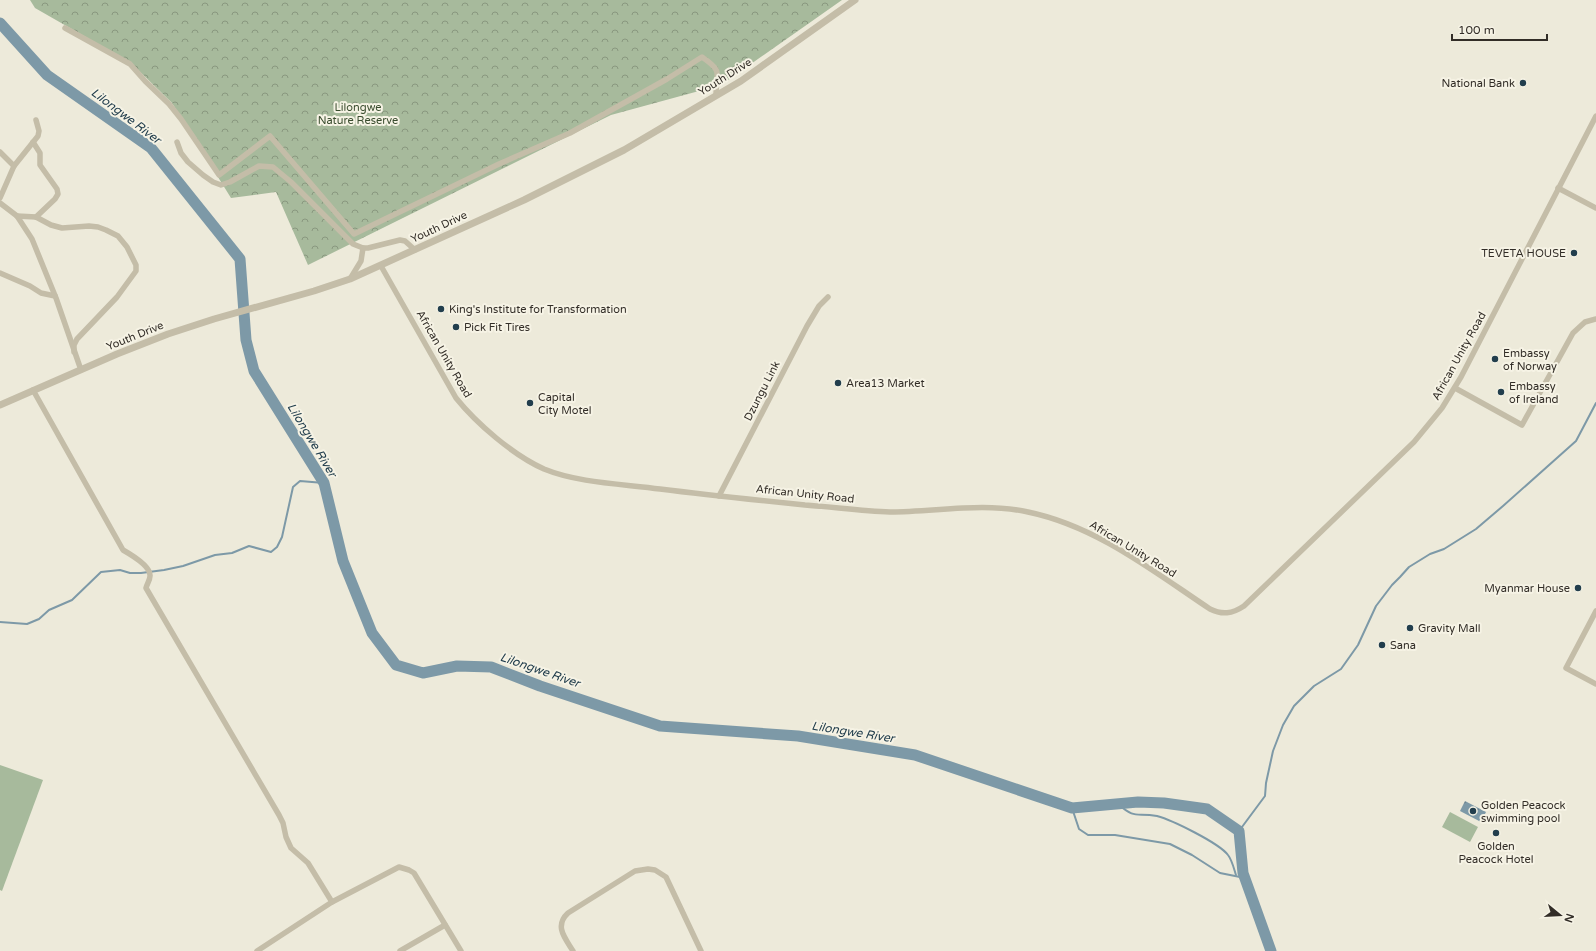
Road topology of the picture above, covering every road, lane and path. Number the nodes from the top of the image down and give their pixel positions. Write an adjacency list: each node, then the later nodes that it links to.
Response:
1 (855, 0): 3 (street, Youth Drive)
2 (65, 28): 3 (street)
3 (716, 95): 17 (street, Youth Drive)
4 (1596, 116): 10 (street, African Unity Road)
5 (36, 120): 6 (street)
6 (33, 142): 9 (street); 15 (street)
7 (177, 142): 16 (street)
8 (0, 152): 9 (street)
9 (14, 166): 11 (street)
10 (1558, 188): 13 (street); 26 (street, African Unity Road)
11 (0, 198)
12 (0, 204): 14 (street)
13 (1596, 208)
14 (17, 216): 15 (street); 21 (street)
15 (36, 217): 24 (street)
16 (363, 248): 17 (street); 20 (street)
17 (415, 250): 18 (street, Youth Drive)
18 (381, 266): 20 (street, Youth Drive); 29 (street, African Unity Road)
19 (0, 273): 21 (street)
20 (350, 279): 25 (street, Youth Drive)
21 (55, 296): 24 (street)
22 (828, 297): 29 (street, Dzungu Link)
23 (1596, 319): 26 (street)
24 (74, 352): 25 (street)
25 (81, 370): 27 (street, Youth Drive)
26 (1455, 388): 29 (street, African Unity Road)
27 (34, 390): 28 (street, Youth Drive); 32 (street)
28 (0, 405)
29 (719, 496)
30 (1596, 611): 31 (street)
31 (1596, 684)
32 (332, 902): 33 (street); 34 (street)
33 (445, 925): 35 (street); 36 (street)
34 (257, 951)
35 (400, 951)
36 (461, 951)
37 (573, 951): 38 (street)
38 (701, 951)

